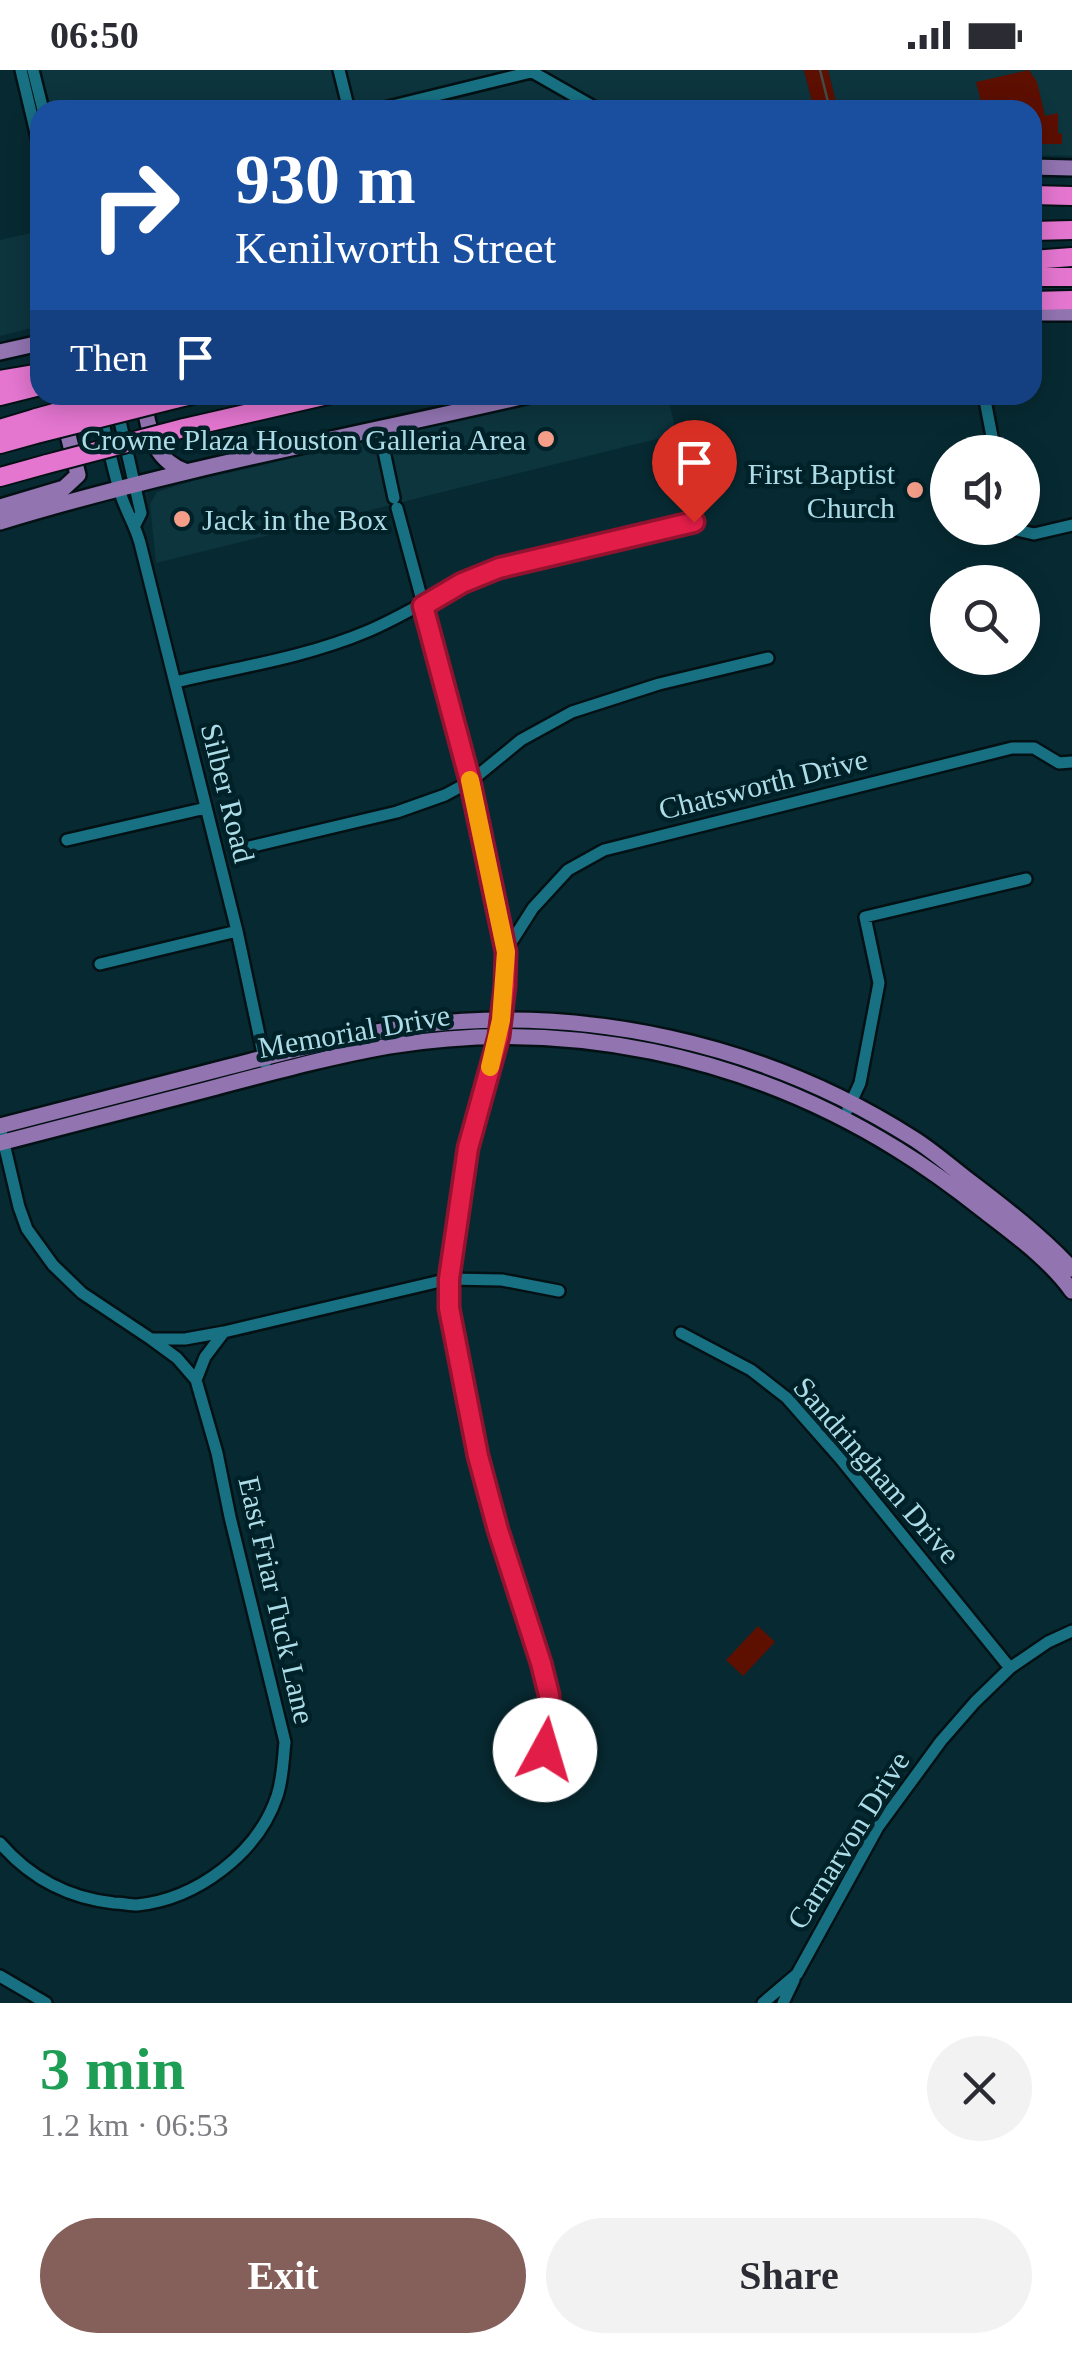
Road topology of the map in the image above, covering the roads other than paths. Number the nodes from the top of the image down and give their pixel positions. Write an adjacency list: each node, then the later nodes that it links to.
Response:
1 (21, 70): 5 (street)
2 (33, 70): 6 (street)
3 (339, 70): 7 (street)
4 (530, 71): 8 (street); 9 (street)
5 (30, 100)
6 (40, 100)
7 (346, 100)
8 (415, 100)
9 (581, 100)
10 (1042, 167): 11 (main road)
11 (1072, 168)
12 (1042, 195): 13 (highway)
13 (1072, 196)
14 (1042, 219): 15 (highway)
15 (1072, 220)
16 (1072, 230): 17 (highway)
17 (1042, 231)
18 (1072, 238): 19 (highway)
19 (1042, 239)
20 (1072, 257): 21 (highway)
21 (1042, 259)
22 (1042, 277): 23 (highway)
23 (1072, 277)
24 (1072, 300): 25 (highway)
25 (1042, 301)
26 (1042, 312): 27 (main road)
27 (1072, 313)
28 (30, 348): 29 (main road)
29 (0, 352)
30 (0, 380): 31 (highway)
31 (30, 381)
32 (30, 383): 33 (highway)
33 (0, 396)
34 (60, 405): 52 (main road)
35 (91, 405): 44 (highway, bridge)
36 (100, 405): 51 (street, Silber Road)
37 (109, 405): 44 (highway, bridge)
38 (118, 405): 51 (street, Silber Road)
39 (143, 405): 44 (highway, bridge)
40 (146, 405): 49 (main road)
41 (284, 405): 50 (highway, bridge)
42 (484, 405): 45 (main road)
43 (986, 405): 47 (street)
44 (35, 426): 46 (highway); 48 (highway)
45 (379, 428): 49 (main road); 57 (street)
46 (0, 431)
47 (992, 435)
48 (0, 444)
49 (188, 472): 51 (main road)
50 (0, 477)
51 (126, 486): 53 (main road); 59 (street, Silber Road)
52 (0, 507)
53 (0, 522)
54 (694, 522): 57 (street)
55 (1072, 525): 56 (street)
56 (1040, 533)
57 (423, 606): 59 (street); 62 (street)
58 (768, 658): 62 (street)
59 (175, 682): 63 (street, Silber Road)
60 (1066, 763): 61 (street); 68 (street, Chatsworth Drive)
61 (1072, 775)
62 (470, 781): 65 (street); 68 (street)
63 (206, 808): 64 (street); 67 (street, Silber Road)
64 (67, 840)
65 (245, 848)
66 (1026, 878): 72 (street)
67 (237, 931): 69 (street); 71 (street, Silber Road)
68 (506, 952): 70 (street)
69 (100, 964)
70 (500, 1028): 71 (main road, Memorial Drive); 72 (main road, Memorial Drive); 74 (street)
71 (266, 1066): 73 (main road, Memorial Drive)
72 (848, 1111): 75 (main road, Memorial Drive)
73 (1, 1137): 79 (street)
74 (449, 1279): 76 (street); 77 (street); 83 (street)
75 (1070, 1281)
76 (559, 1291)
77 (224, 1332): 79 (street); 80 (street)
78 (681, 1333): 82 (street, Sandringham Drive)
79 (151, 1339): 80 (street)
80 (196, 1380): 84 (street, East Friar Tuck Lane)
81 (1072, 1631): 82 (street, Carnarvon Drive)
82 (1010, 1668): 85 (street, Carnarvon Drive)
83 (545, 1750)
84 (0, 1844)
85 (796, 1974): 88 (street, Carnarvon Drive); 89 (street)
86 (0, 1976): 87 (street)
87 (46, 2003)
88 (763, 2003)
89 (783, 2003)

